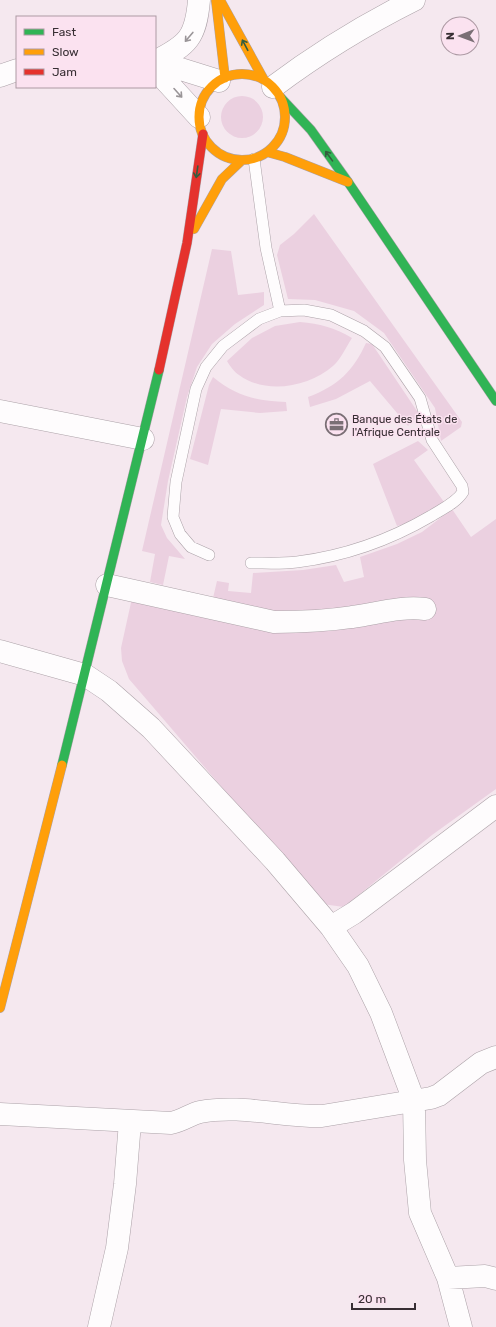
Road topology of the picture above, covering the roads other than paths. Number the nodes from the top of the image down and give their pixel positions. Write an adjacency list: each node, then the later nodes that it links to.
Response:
1 (198, 0): 5 (street, one-way to 5)
2 (216, 0): 8 (main road)
3 (220, 0): 9 (main road, one-way to 3)
4 (414, 0): 9 (street)
5 (156, 63)
6 (156, 64): 8 (street)
7 (156, 65): 10 (street, one-way to 10)
8 (222, 80): 9 (main road); 10 (main road)
9 (272, 88): 11 (main road); 14 (main road, one-way to 9)
10 (201, 125): 13 (main road); 15 (main road, one-way to 15)
11 (267, 152): 12 (main road); 14 (main road)
12 (254, 159): 13 (main road); 16 (lane)
13 (242, 160): 15 (main road)
14 (348, 182): 17 (main road)
15 (187, 243): 19 (main road)
16 (280, 311): 20 (lane); 21 (lane)
17 (496, 401)
18 (0, 411): 19 (street)
19 (143, 439): 22 (main road)
20 (209, 555)
21 (251, 563)
22 (107, 585): 23 (street); 25 (main road)
23 (425, 609)
24 (0, 651): 25 (street)
25 (85, 675): 27 (street); 28 (main road)
26 (496, 806): 27 (street)
27 (331, 927): 30 (street)
28 (0, 1007)
29 (496, 1057): 30 (street)
30 (414, 1101): 32 (street); 33 (street)
31 (0, 1114): 32 (street)
32 (130, 1122): 35 (street)
33 (448, 1278): 34 (street); 36 (street)
34 (496, 1279)
35 (99, 1327)
36 (462, 1327)

